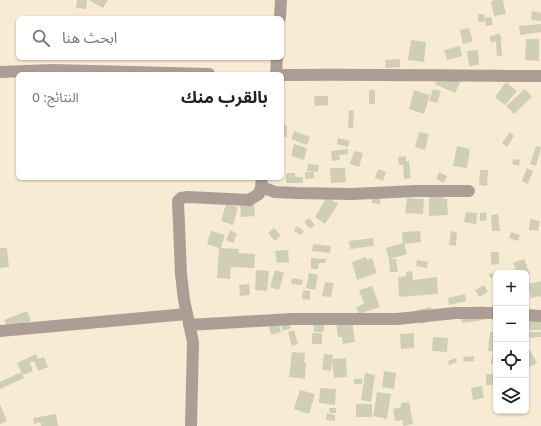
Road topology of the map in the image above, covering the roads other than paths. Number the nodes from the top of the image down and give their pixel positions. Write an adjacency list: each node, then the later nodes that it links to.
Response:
1 (281, 0): 2 (street)
2 (280, 16)
3 (277, 60): 6 (street)
4 (0, 72): 5 (street)
5 (130, 72)
6 (276, 72)
7 (284, 76): 8 (street)
8 (541, 76)
9 (262, 182): 10 (street); 14 (street)
10 (469, 191)
11 (493, 313): 14 (street)
12 (529, 315): 13 (street)
13 (541, 316)
14 (188, 319): 15 (street); 16 (street)
15 (0, 331)
16 (191, 426)

